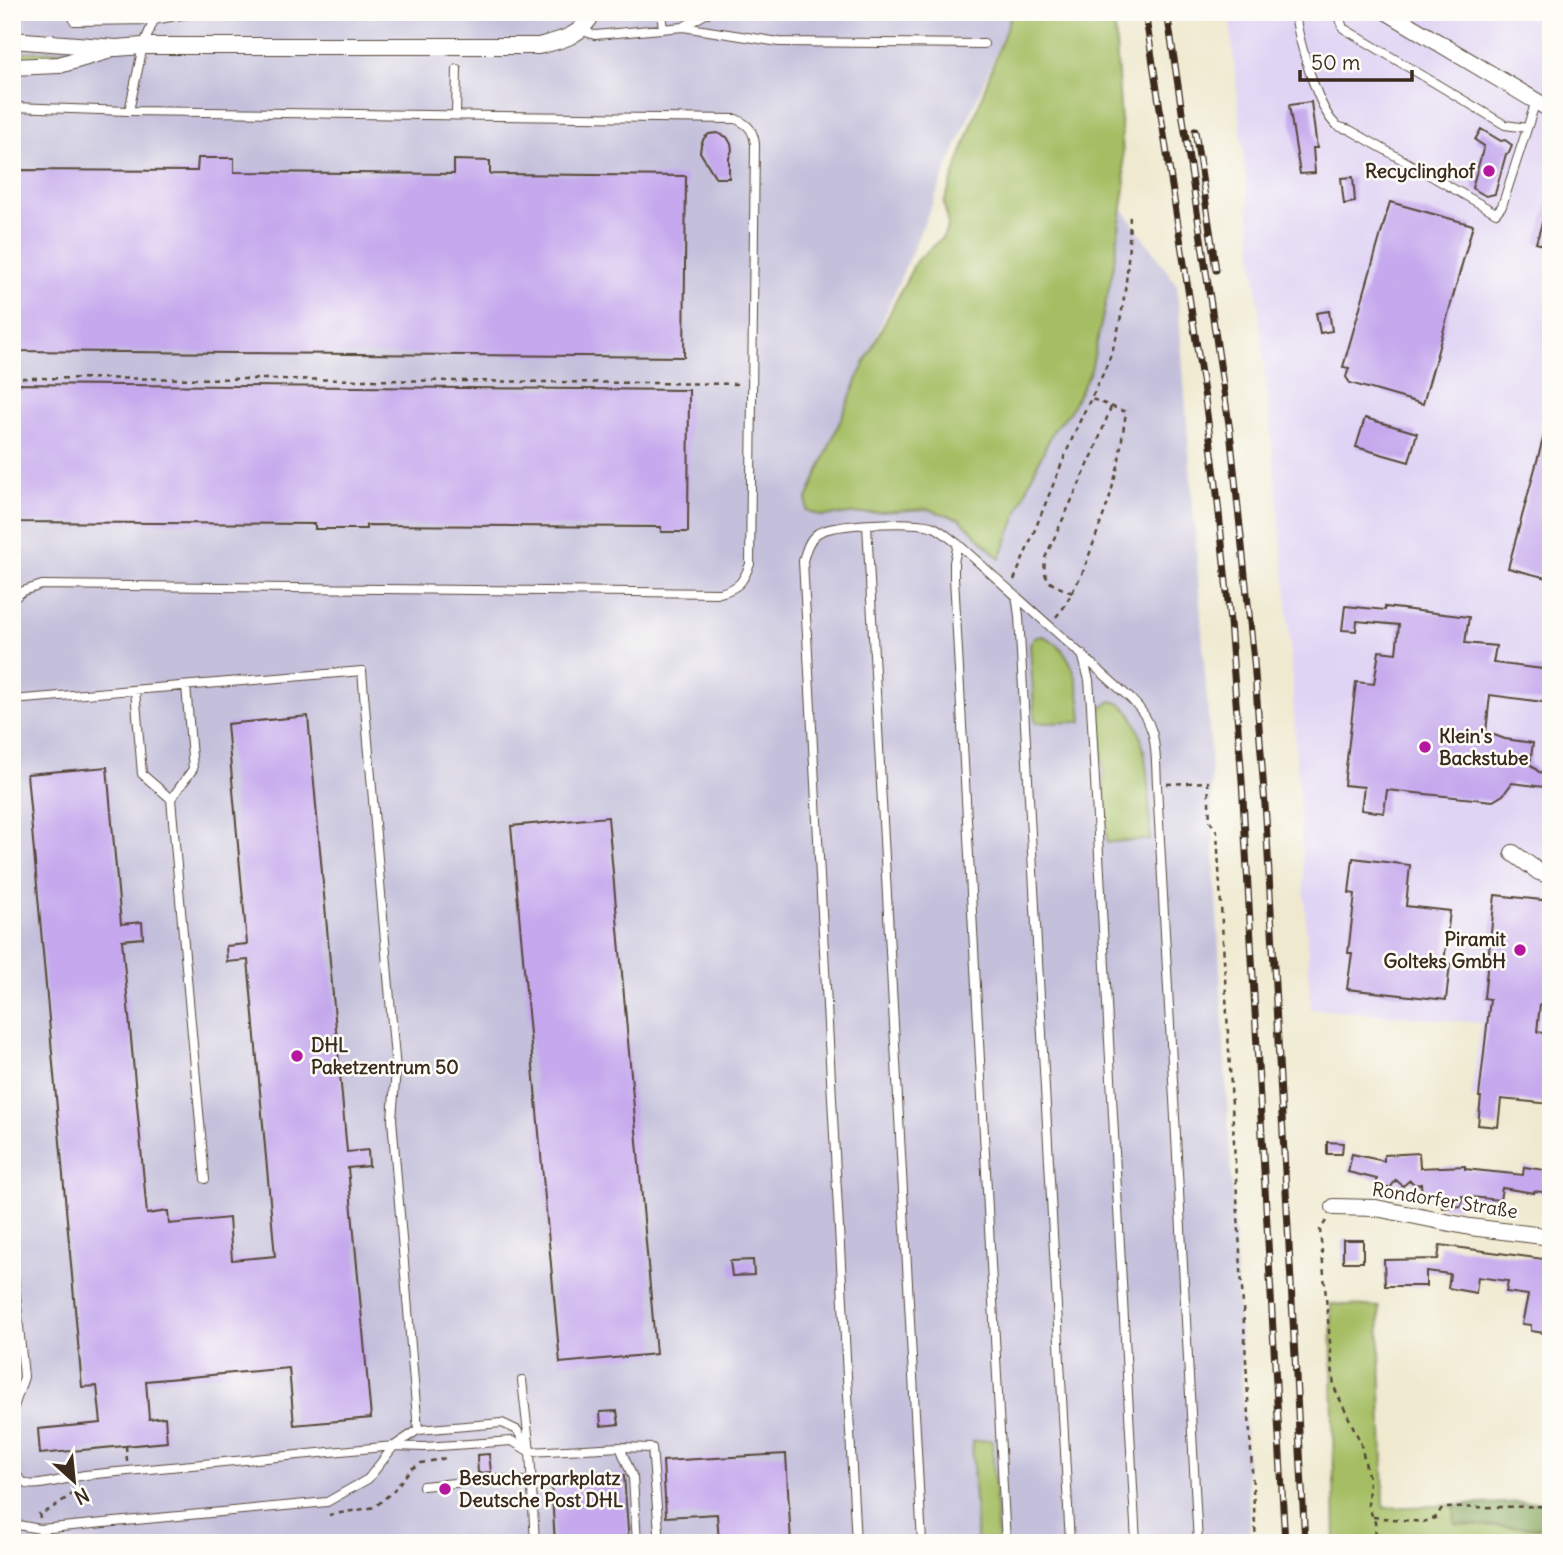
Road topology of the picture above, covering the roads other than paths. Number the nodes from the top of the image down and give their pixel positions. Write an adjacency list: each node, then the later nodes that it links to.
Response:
1 (74, 12): 11 (lane)
2 (197, 12): 11 (lane)
3 (593, 12): 14 (street)
4 (661, 12): 13 (lane)
5 (709, 12): 12 (lane)
6 (1295, 12): 26 (lane)
7 (1345, 12): 26 (lane)
8 (1387, 12): 21 (street)
9 (1539, 12): 10 (lane)
10 (1551, 19)
11 (153, 20): 17 (lane)
12 (683, 27): 13 (lane); 16 (lane)
13 (663, 29): 14 (lane)
14 (579, 30): 17 (street)
15 (12, 40): 18 (street)
16 (984, 44)
17 (143, 46): 18 (street); 24 (lane)
18 (116, 48): 19 (street)
19 (12, 67)
20 (457, 69): 25 (lane)
21 (1536, 102): 23 (street); 26 (lane)
22 (12, 107): 24 (lane)
23 (1551, 110)
24 (130, 111): 25 (lane)
25 (456, 115): 30 (lane)
26 (1527, 128)
27 (867, 525): 28 (lane); 57 (lane); 58 (lane)
28 (958, 544): 31 (lane); 59 (lane)
29 (12, 591): 30 (lane)
30 (23, 591): 32 (lane)
31 (1013, 592): 33 (lane); 60 (lane)
32 (12, 600)
33 (1082, 654): 61 (lane); 62 (lane)
34 (186, 686): 35 (lane); 37 (lane); 46 (lane)
35 (135, 690): 36 (lane); 37 (lane)
36 (12, 700)
37 (171, 799): 40 (lane)
38 (1513, 853): 39 (street)
39 (1551, 876)
40 (205, 1179)
41 (1334, 1207): 42 (street, Rondorfer Straße)
42 (1551, 1237)
43 (12, 1255): 45 (lane)
44 (522, 1380): 49 (lane)
45 (12, 1413)
46 (418, 1430): 47 (lane); 49 (lane)
47 (394, 1446): 49 (lane); 50 (lane); 53 (lane)
48 (620, 1447): 49 (lane); 55 (lane); 56 (lane)
49 (530, 1452): 51 (lane)
50 (12, 1467)
51 (532, 1482): 52 (lane); 54 (lane)
52 (423, 1486)
53 (12, 1519)
54 (535, 1543)
55 (637, 1543)
56 (660, 1543)
57 (856, 1543)
58 (922, 1543)
59 (1006, 1543)
60 (1070, 1543)
61 (1136, 1543)
62 (1198, 1543)

